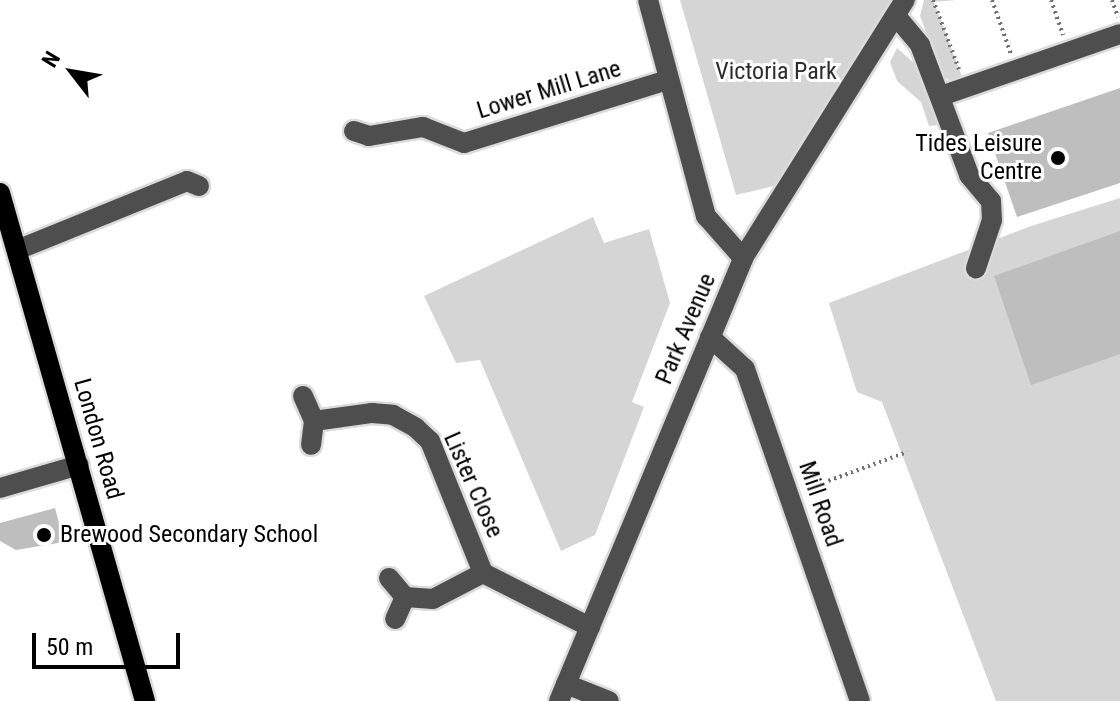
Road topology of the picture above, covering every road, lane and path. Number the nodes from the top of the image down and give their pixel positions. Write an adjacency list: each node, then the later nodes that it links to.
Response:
1 (648, 0): 11 (street)
2 (933, 0): 12 (path)
3 (992, 0): 10 (path)
4 (1051, 0): 9 (path)
5 (1112, 0): 7 (path)
6 (900, 8): 13 (street); 18 (street, Park Avenue)
7 (1120, 22)
8 (1120, 34): 9 (street)
9 (1069, 52): 10 (street)
10 (1016, 71): 12 (street)
11 (667, 80): 14 (street, Lower Mill Lane); 18 (street)
12 (966, 87): 13 (street)
13 (941, 96): 19 (street)
14 (354, 131)
15 (199, 186): 17 (street)
16 (0, 193): 17 (main road, London Road)
17 (17, 250): 25 (main road, London Road)
18 (743, 258): 20 (street, Park Avenue)
19 (976, 268)
20 (710, 337): 27 (street, Mill Road); 32 (street, Park Avenue)
21 (303, 396): 22 (street)
22 (314, 421): 23 (street); 28 (street, Lister Close)
23 (311, 445)
24 (907, 452): 27 (path)
25 (79, 465): 26 (street); 34 (main road, London Road)
26 (0, 488)
27 (789, 495): 36 (street, Mill Road)
28 (483, 573): 30 (street, Lister Close); 32 (street, Lister Close)
29 (389, 578): 30 (street)
30 (405, 597): 31 (street)
31 (395, 619)
32 (590, 627): 33 (street, Park Avenue)
33 (562, 692): 35 (street)
34 (145, 701)
35 (609, 701)
36 (860, 701)

